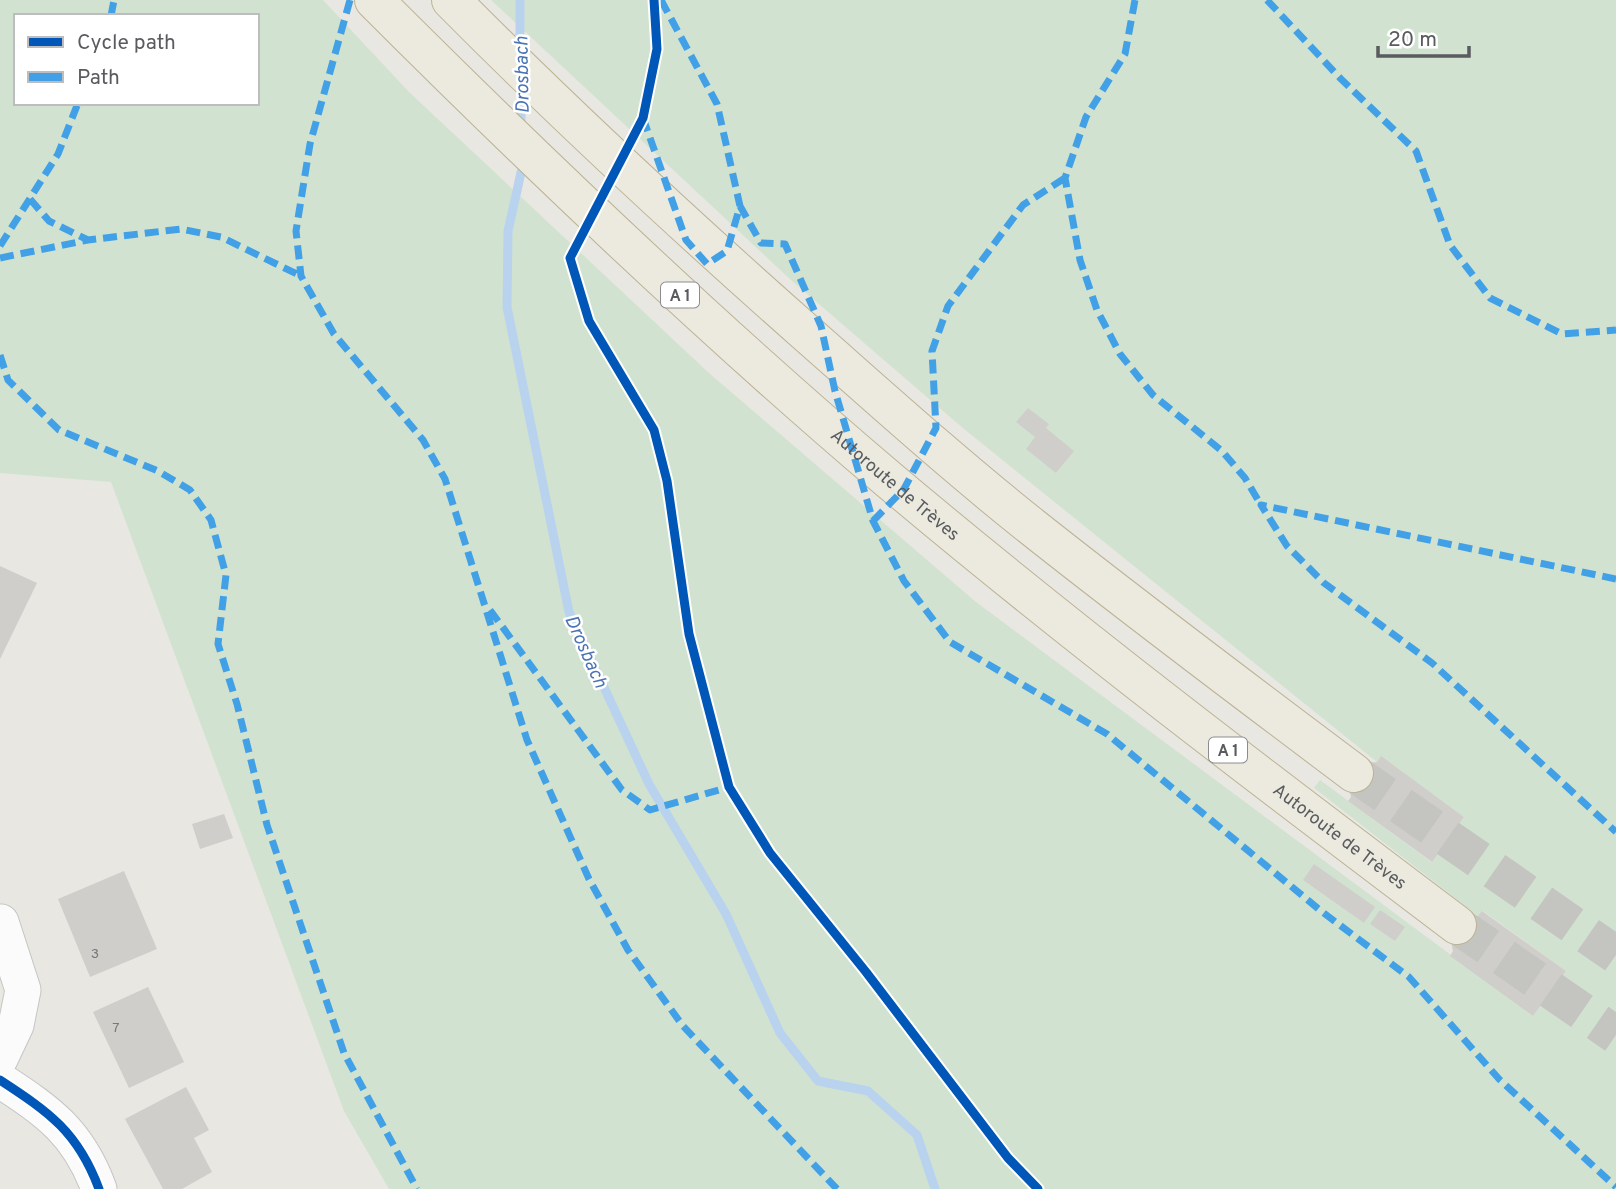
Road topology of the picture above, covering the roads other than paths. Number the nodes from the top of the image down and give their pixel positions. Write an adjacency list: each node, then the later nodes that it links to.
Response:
1 (374, 0): 5 (highway, Autoroute de Trèves / A 1)
2 (451, 0): 3 (highway)
3 (1354, 772)
4 (1, 922): 6 (street)
5 (1457, 925)
6 (0, 1059)
7 (0, 1080): 8 (street)
8 (99, 1189)

